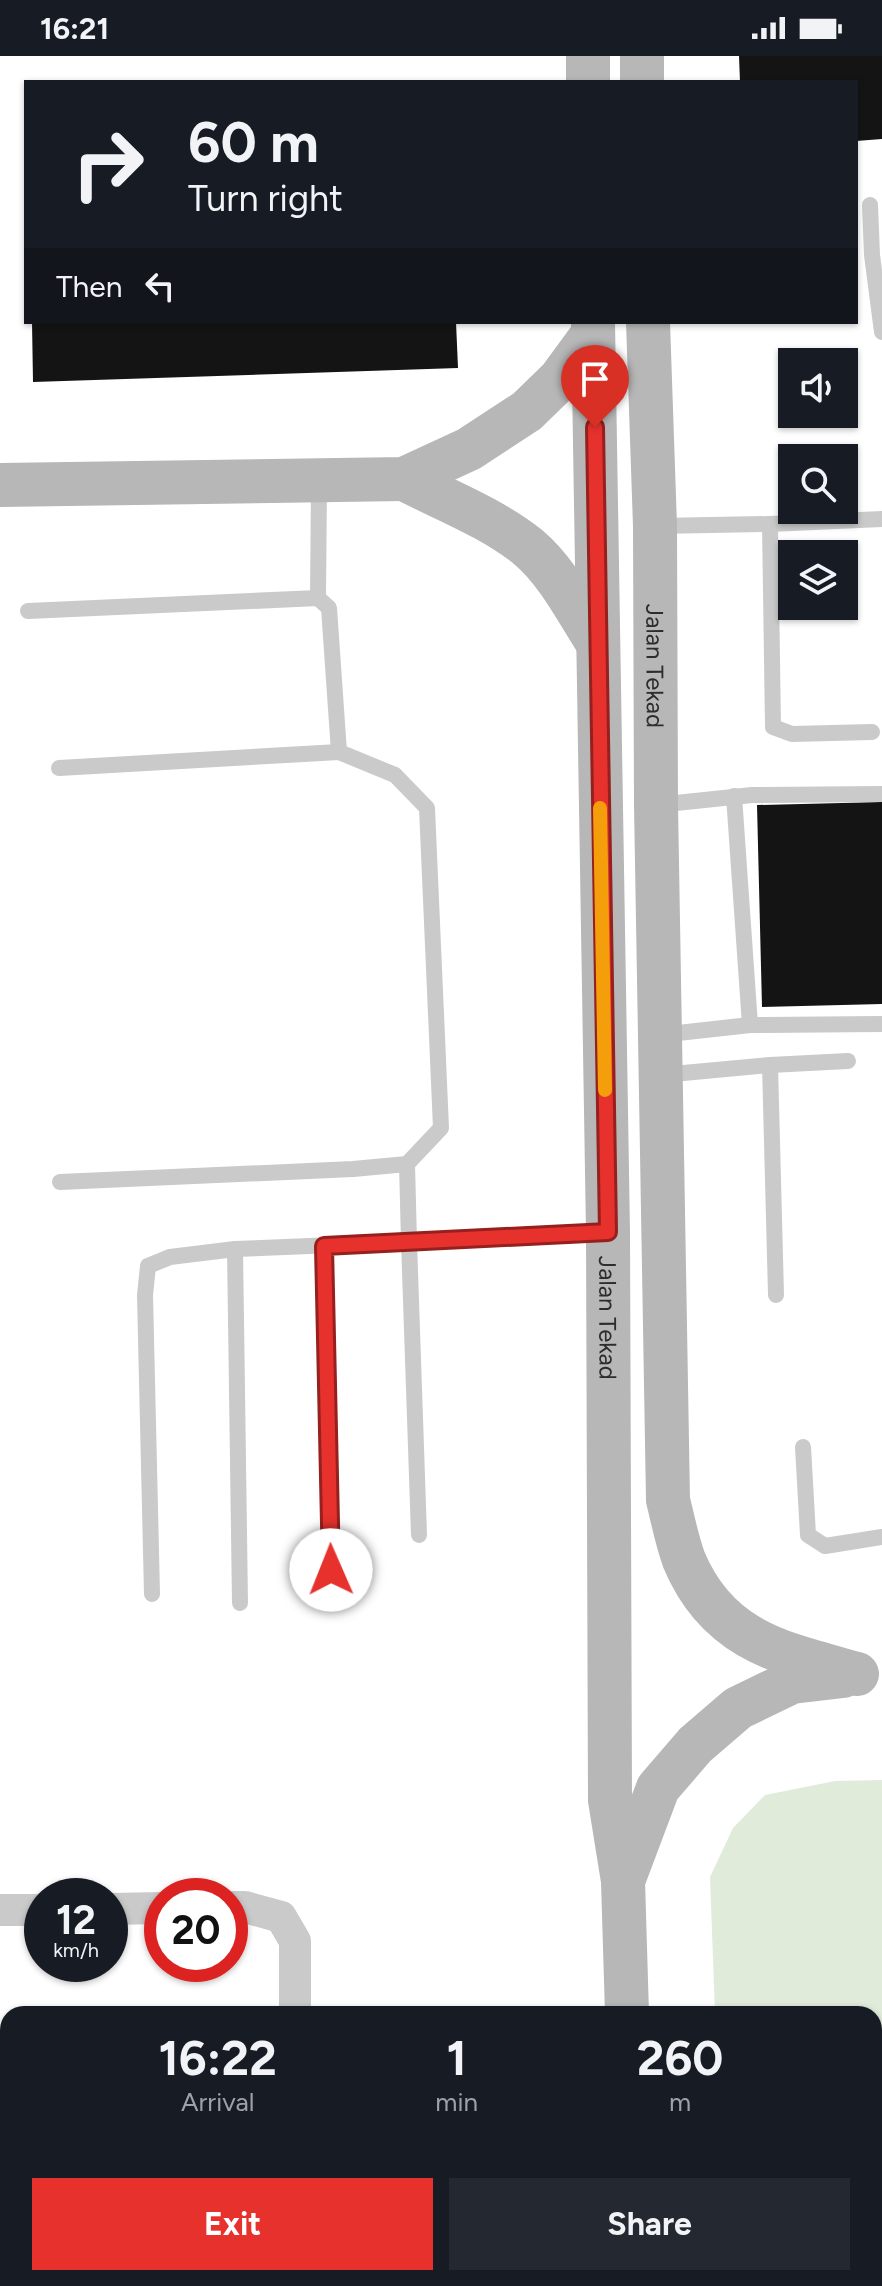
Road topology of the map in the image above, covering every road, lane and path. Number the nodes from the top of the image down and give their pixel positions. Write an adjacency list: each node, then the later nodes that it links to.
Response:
1 (588, 56): 3 (street)
2 (642, 56): 4 (street)
3 (588, 80)
4 (642, 80)
5 (869, 205): 8 (lane)
6 (648, 324): 14 (street, Jalan Tekad)
7 (593, 328): 10 (street); 17 (street, Jalan Tekad)
8 (882, 332)
9 (319, 479): 10 (street); 11 (street); 15 (lane)
10 (404, 479): 17 (street)
11 (0, 485)
12 (882, 519): 13 (lane)
13 (770, 524): 14 (lane); 18 (lane)
14 (655, 526): 23 (street, Jalan Tekad)
15 (318, 598): 16 (lane); 19 (lane)
16 (28, 611)
17 (597, 642): 31 (street, Jalan Tekad)
18 (872, 732)
19 (339, 752): 20 (lane); 29 (lane)
20 (59, 768)
21 (882, 794): 22 (lane)
22 (734, 796): 23 (lane); 25 (lane)
23 (656, 805): 26 (street, Jalan Tekad)
24 (882, 1024): 25 (lane)
25 (750, 1025): 26 (lane)
26 (660, 1055): 28 (lane); 42 (street, Jalan Tekad)
27 (848, 1061): 28 (lane)
28 (770, 1065): 35 (lane)
29 (407, 1164): 30 (lane); 32 (lane)
30 (60, 1182)
31 (608, 1232): 32 (lane); 43 (street, Jalan Tekad)
32 (409, 1242): 33 (lane); 37 (lane)
33 (324, 1246): 34 (lane); 40 (lane)
34 (235, 1249): 39 (lane); 41 (lane)
35 (776, 1295)
36 (803, 1447): 38 (lane)
37 (419, 1535)
38 (882, 1537)
39 (152, 1594)
40 (332, 1599)
41 (240, 1603)
42 (870, 1672): 43 (street)
43 (623, 1881): 48 (street)
44 (248, 1908): 47 (street)
45 (0, 1910): 46 (street)
46 (24, 1910)
47 (295, 2006)
48 (627, 2006)

